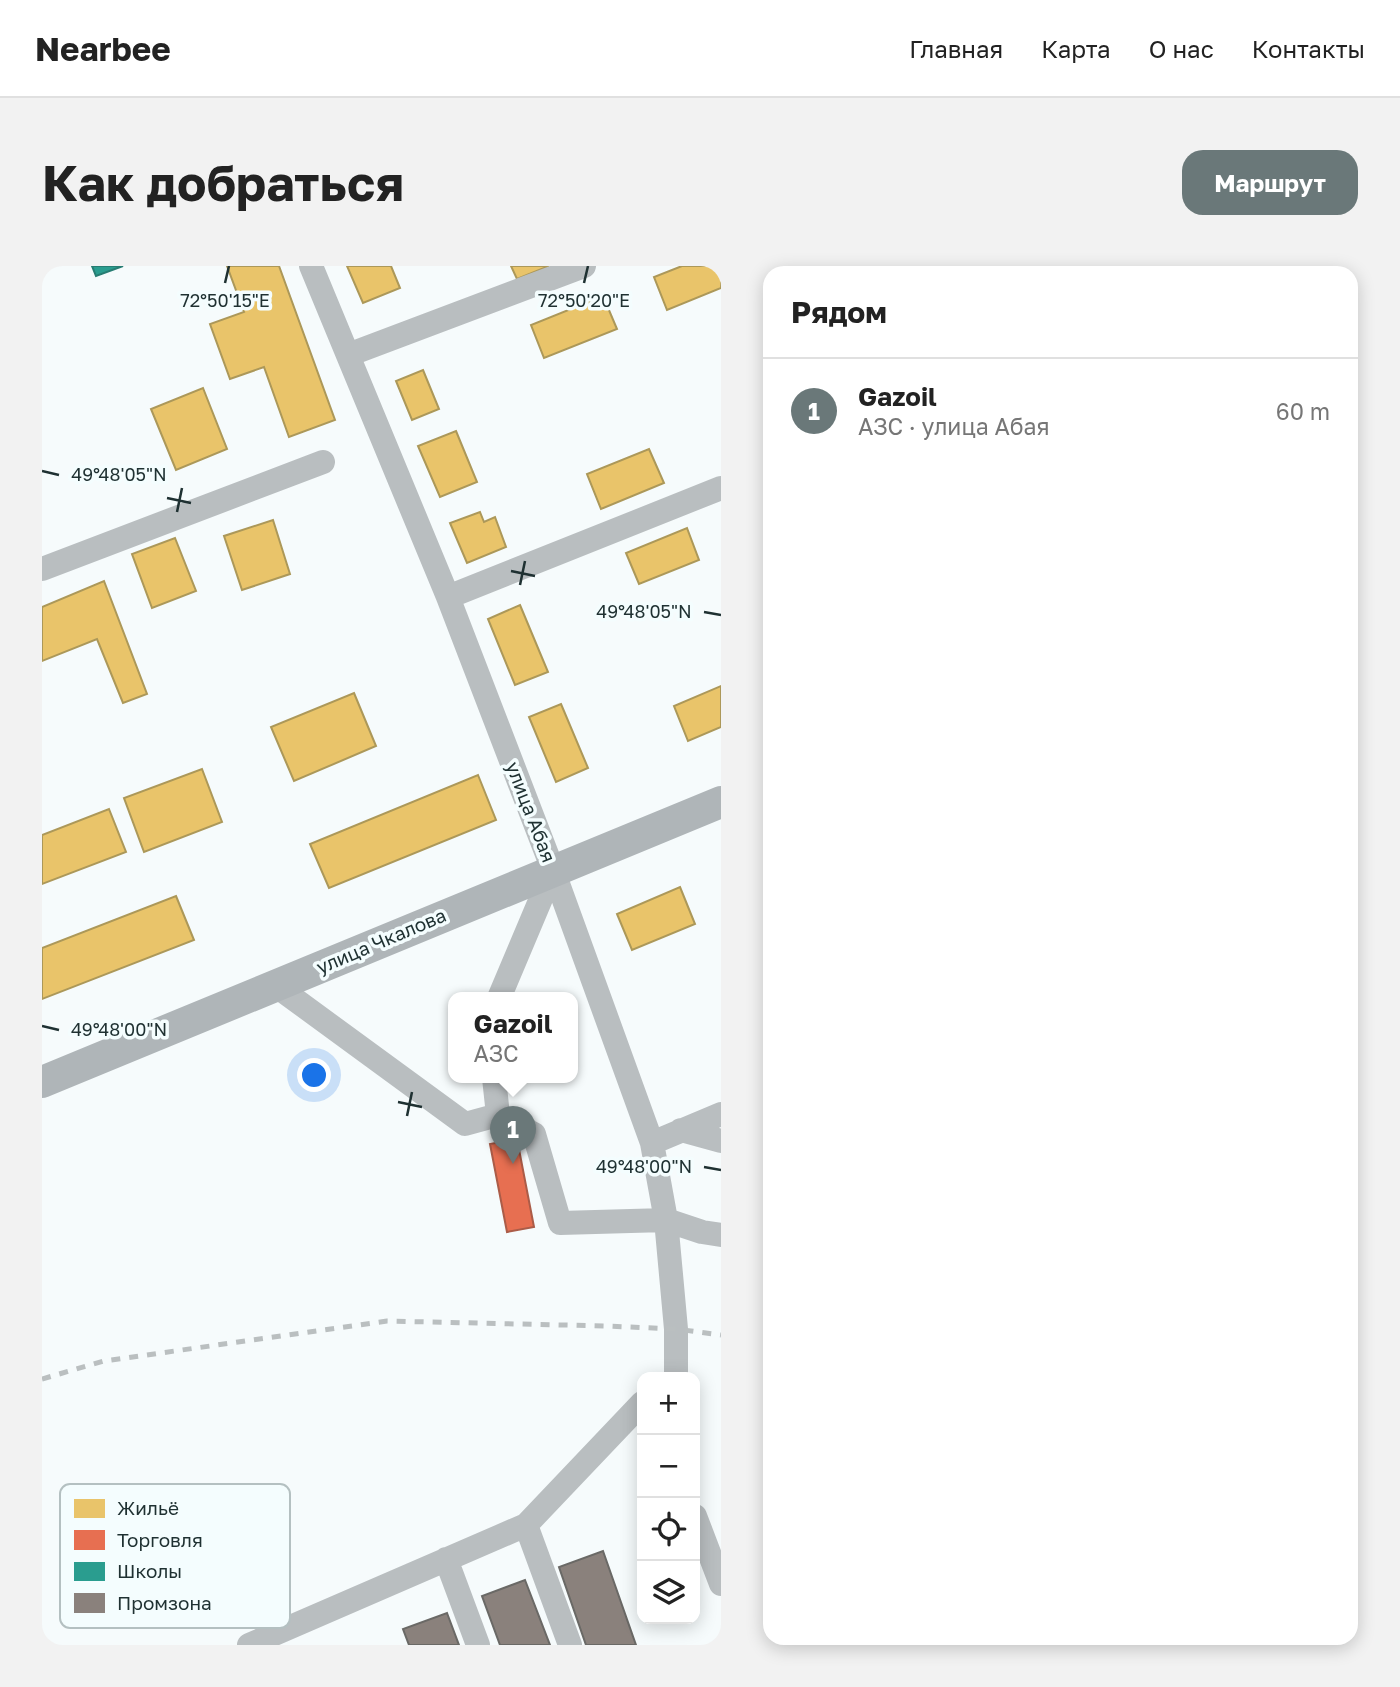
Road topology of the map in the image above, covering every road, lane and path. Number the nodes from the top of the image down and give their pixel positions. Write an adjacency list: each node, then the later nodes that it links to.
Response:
1 (311, 266): 3 (street, улица Абая)
2 (584, 266): 3 (street)
3 (348, 355): 7 (street, улица Абая)
4 (323, 462): 6 (street)
5 (721, 488): 7 (street)
6 (42, 569)
7 (448, 597): 9 (street, улица Абая)
8 (721, 802): 9 (main road, улица Чкалова)
9 (553, 870): 10 (main road, улица Чкалова); 11 (street); 18 (street, улица Абая)
10 (275, 985): 12 (main road, улица Чкалова); 15 (street)
11 (502, 992)
12 (42, 1082)
13 (495, 1083): 15 (street)
14 (721, 1114): 16 (street)
15 (498, 1115): 19 (street)
16 (681, 1130): 17 (street); 18 (street)
17 (721, 1141)
18 (652, 1143): 19 (street, улица Абая)
19 (666, 1220): 20 (street); 21 (street, улица Абая)
20 (721, 1235)
21 (673, 1372)
22 (637, 1408): 23 (street)
23 (526, 1525): 25 (street); 31 (street)
24 (700, 1529): 26 (street)
25 (446, 1559): 27 (street); 30 (street)
26 (721, 1584)
27 (290, 1627)
28 (288, 1628): 29 (street)
29 (249, 1645)
30 (478, 1645)
31 (570, 1645)

